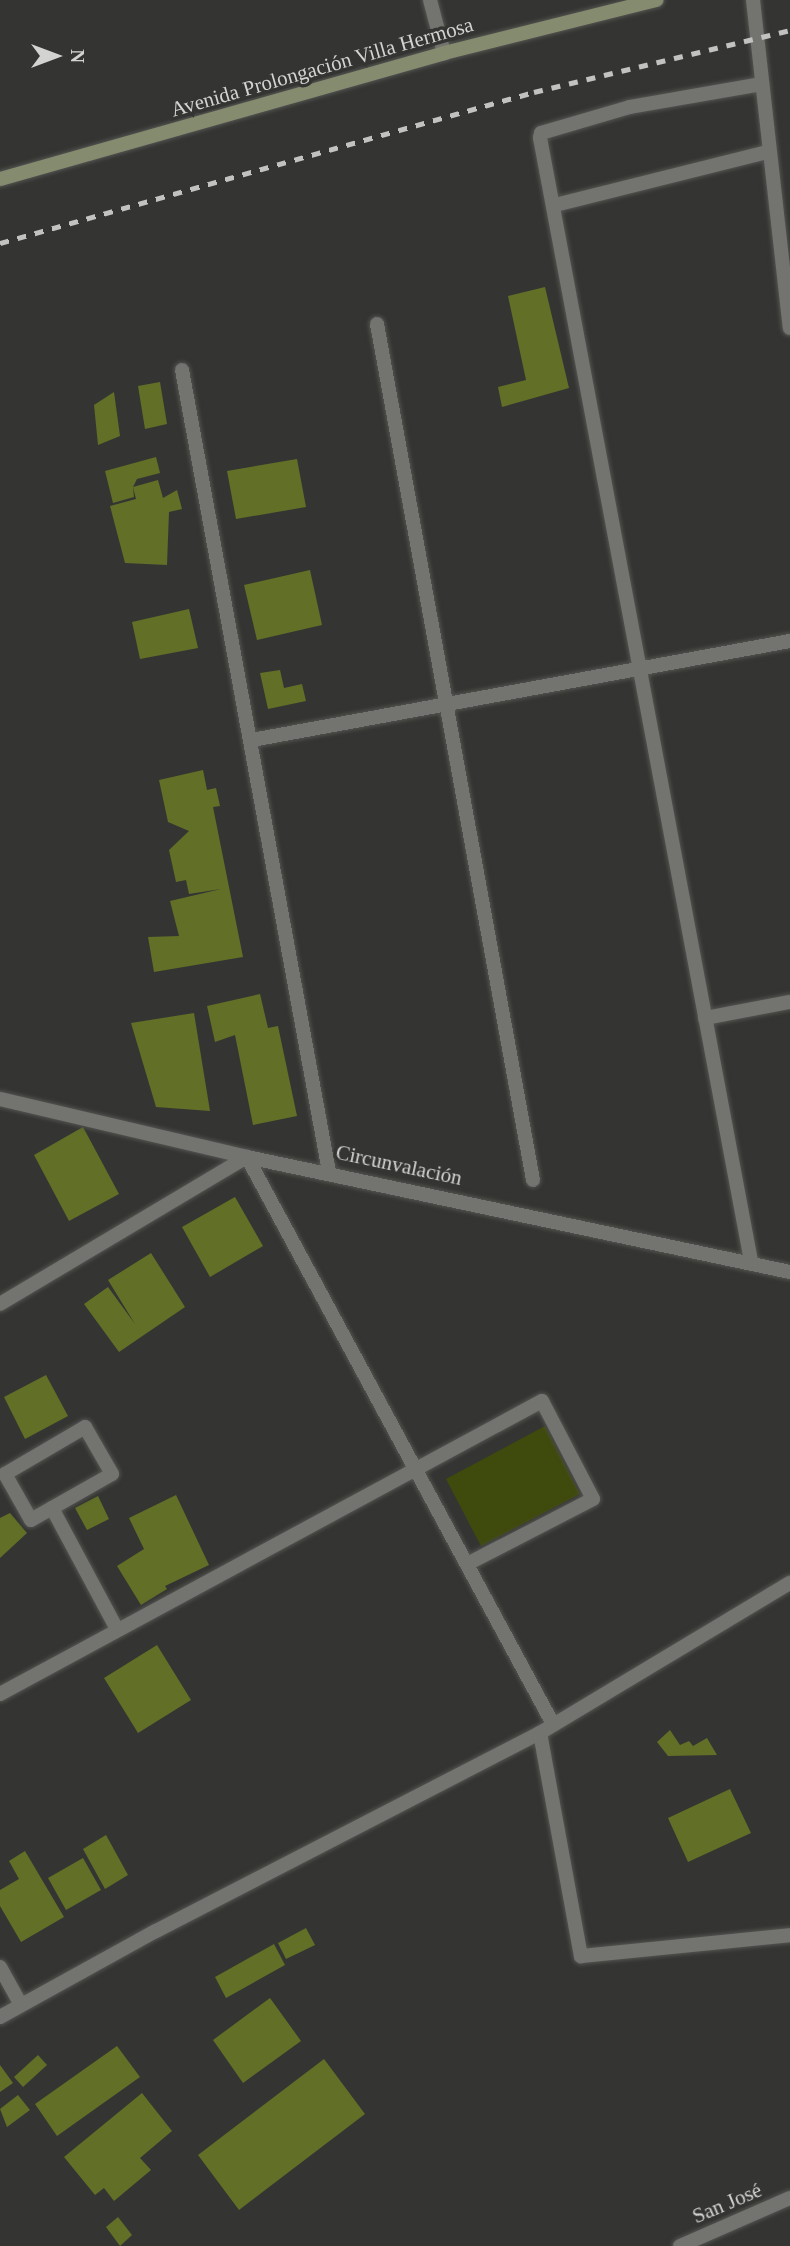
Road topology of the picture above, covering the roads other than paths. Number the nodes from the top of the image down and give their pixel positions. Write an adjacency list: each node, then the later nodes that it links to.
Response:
1 (430, 0): 4 (street)
2 (656, 0): 4 (main road, Avenida Prolongación Villa Hermosa)
3 (753, 0): 5 (street)
4 (444, 54): 7 (main road, Avenida Prolongación Villa Hermosa)
5 (762, 84): 6 (street); 8 (street)
6 (768, 152): 8 (street); 10 (street)
7 (0, 179)
8 (555, 205): 13 (street)
9 (377, 324): 14 (street)
10 (790, 328)
11 (182, 370): 15 (street)
12 (790, 640): 13 (street)
13 (640, 668): 14 (street); 17 (street)
14 (444, 704): 15 (street); 21 (street)
15 (252, 740): 20 (street)
16 (790, 1003): 17 (street)
17 (705, 1018): 22 (street)
18 (0, 1099): 19 (street, Circunvalación)
19 (247, 1157): 20 (street, Circunvalación); 24 (street); 25 (street)
20 (329, 1172): 22 (street, Circunvalación)
21 (533, 1180)
22 (751, 1261): 23 (street, Circunvalación)
23 (790, 1272)
24 (0, 1304)
25 (416, 1467): 27 (street); 27 (street); 29 (street)
26 (52, 1508): 26 (street); 29 (street)
27 (467, 1564): 31 (street)
28 (790, 1583): 31 (street)
29 (117, 1629): 30 (street)
30 (0, 1694)
31 (553, 1724): 32 (street)
32 (540, 1733): 33 (street); 35 (street)
33 (790, 1935)
34 (0, 1966): 35 (street)
35 (21, 2005): 36 (street)
36 (0, 2017)
37 (790, 2198): 38 (street, San José)
38 (680, 2246)

